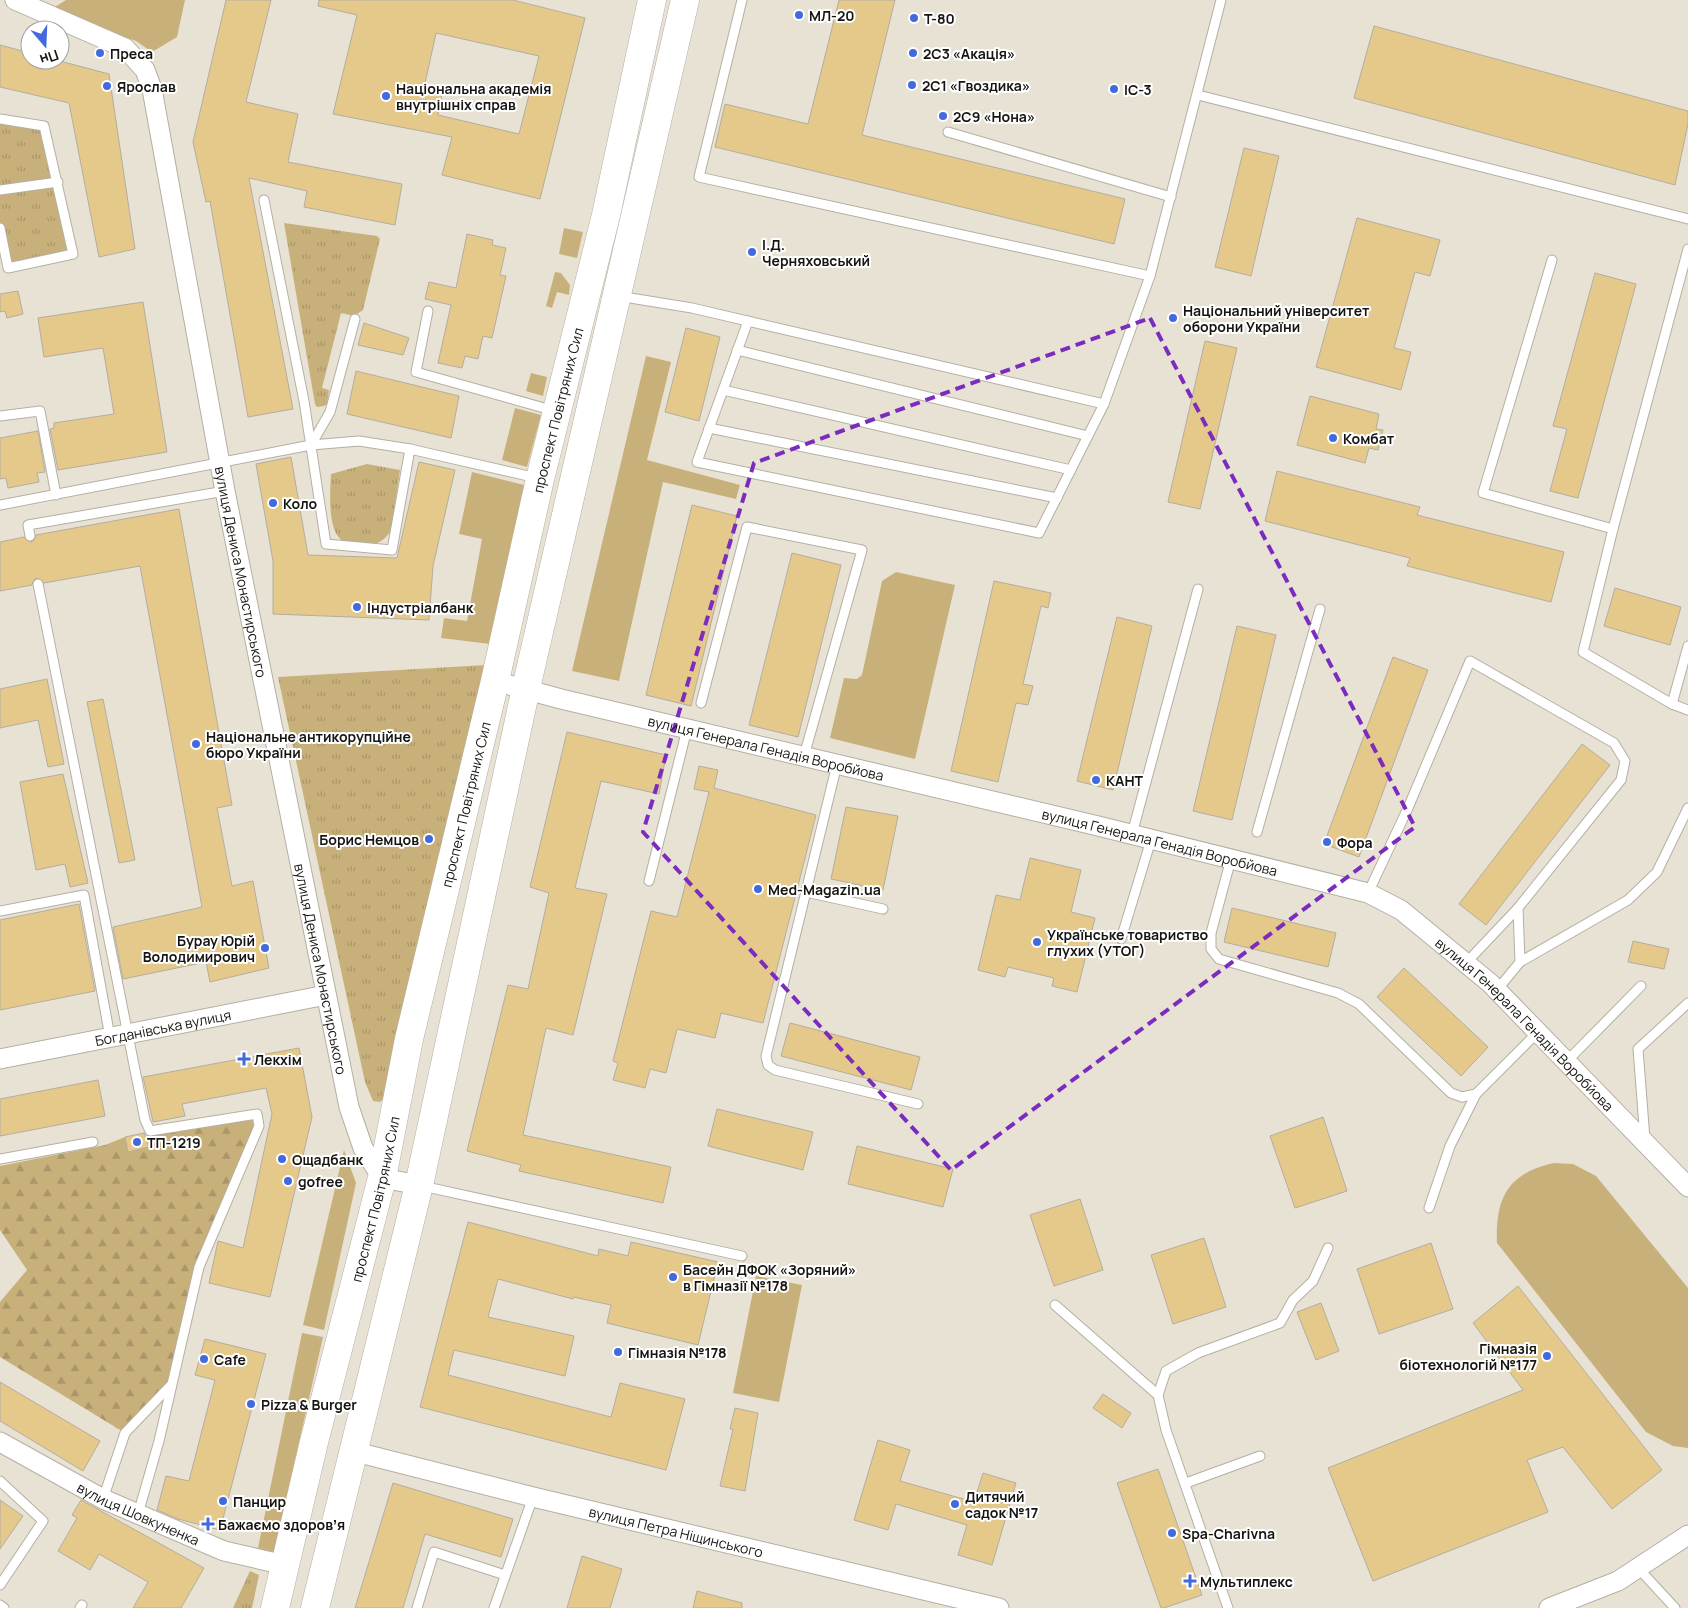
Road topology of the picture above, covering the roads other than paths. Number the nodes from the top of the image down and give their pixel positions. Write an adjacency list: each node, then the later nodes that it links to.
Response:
1 (15, 0): 31 (street, вулиця Дениса Монастирського)
2 (652, 0): 25 (main road, проспект Повітряних Сил)
3 (685, 0): 18 (main road)
4 (742, 0): 17 (lane)
5 (1222, 0): 6 (lane)
6 (1198, 95): 11 (lane); 13 (lane)
7 (0, 119): 9 (lane)
8 (948, 132): 11 (lane)
9 (58, 182): 10 (lane); 14 (lane)
10 (0, 190)
11 (1171, 197): 17 (lane)
12 (264, 200): 29 (lane)
13 (1688, 219)
14 (0, 228)
15 (1688, 249): 38 (lane)
16 (1552, 260): 38 (lane)
17 (1150, 276): 24 (lane)
18 (617, 296): 21 (lane); 45 (main road)
19 (428, 311): 25 (lane)
20 (355, 319): 29 (lane)
21 (748, 321): 22 (lane); 24 (lane)
22 (737, 350): 23 (lane); 28 (lane)
23 (723, 390): 27 (lane); 32 (lane)
24 (1104, 404): 28 (lane)
25 (557, 411): 33 (main road, проспект Повітряних Сил)
26 (0, 416): 35 (lane)
27 (709, 428): 36 (lane); 36 (lane)
28 (1088, 436): 32 (lane)
29 (311, 445): 30 (lane); 30 (lane); 31 (lane)
30 (410, 450): 33 (lane)
31 (219, 462): 34 (street, вулиця Дениса Монастирського); 35 (lane)
32 (1071, 470): 36 (lane)
33 (540, 479): 44 (main road, проспект Повітряних Сил)
34 (225, 491): 39 (lane); 68 (street, вулиця Дениса Монастирського)
35 (56, 495): 37 (lane)
36 (1057, 498)
37 (0, 505)
38 (1613, 530): 47 (lane)
39 (30, 536)
40 (38, 584): 71 (lane)
41 (1198, 589): 54 (lane)
42 (1320, 609): 53 (lane)
43 (1688, 646): 47 (lane)
44 (495, 682): 45 (street, вулиця Генерала Генадія Воробйова); 79 (main road, проспект Повітряних Сил)
45 (526, 688): 49 (street, вулиця Генерала Генадія Воробйова); 80 (main road)
46 (701, 703): 50 (lane)
47 (1672, 704): 48 (lane)
48 (1688, 710)
49 (687, 729): 50 (street, вулиця Генерала Генадія Воробйова); 57 (lane)
50 (804, 756): 51 (street, вулиця Генерала Генадія Воробйова)
51 (838, 764): 54 (street, вулиця Генерала Генадія Воробйова); 58 (lane)
52 (1688, 808): 65 (lane)
53 (1257, 832)
54 (1132, 834): 55 (street, вулиця Генерала Генадія Воробйова)
55 (1151, 840): 56 (street, вулиця Генерала Генадія Воробйова); 63 (lane)
56 (1231, 859): 59 (street, вулиця Генерала Генадія Воробйова); 74 (lane)
57 (649, 881)
58 (806, 892): 61 (lane); 75 (lane)
59 (1368, 893): 60 (lane); 64 (street, вулиця Генерала Генадія Воробйова)
60 (1518, 908): 64 (lane); 65 (lane)
61 (883, 909)
62 (0, 911): 71 (lane)
63 (1122, 939)
64 (1466, 962): 67 (street, вулиця Генерала Генадія Воробйова)
65 (1520, 962): 67 (lane)
66 (1641, 986): 73 (lane)
67 (1497, 990): 70 (street, вулиця Генерала Генадія Воробйова)
68 (326, 995): 71 (street, Богданівська вулиця); 79 (street, вулиця Дениса Монастирського)
69 (1688, 1003): 77 (lane)
70 (1539, 1031): 73 (street, вулиця Генерала Генадія Воробйова); 74 (lane)
71 (119, 1036): 72 (street, Богданівська вулиця); 86 (lane)
72 (0, 1059)
73 (1567, 1060): 77 (street, вулиця Генерала Генадія Воробйова)
74 (1476, 1094): 82 (lane)
75 (918, 1104)
76 (94, 1142): 78 (lane)
77 (1646, 1144): 81 (street, вулиця Генерала Генадія Воробйова)
78 (0, 1159)
79 (382, 1178): 80 (street); 97 (main road, проспект Повітряних Сил)
80 (419, 1186): 84 (lane); 89 (main road)
81 (1688, 1187)
82 (1429, 1208)
83 (1328, 1248): 87 (lane)
84 (742, 1256)
85 (1054, 1305): 87 (lane)
86 (172, 1384): 94 (lane); 95 (lane)
87 (1158, 1395): 92 (lane)
88 (0, 1442): 94 (street, вулиця Шовкуненка)
89 (352, 1451): 93 (street, вулиця Петра Ніщинського); 105 (main road)
90 (1260, 1456): 92 (lane)
91 (0, 1481): 100 (lane)
92 (1186, 1483): 109 (lane)
93 (533, 1497): 99 (lane); 102 (street, вулиця Петра Ніщинського)
94 (103, 1499): 95 (street, вулиця Шовкуненка)
95 (138, 1514): 97 (street, вулиця Шовкуненка)
96 (1688, 1536): 98 (street)
97 (285, 1565): 104 (main road, проспект Повітряних Сил)
98 (1639, 1569): 110 (street); 111 (lane)
99 (505, 1576): 106 (lane); 107 (lane)
100 (0, 1585)
101 (0, 1605): 103 (lane)
102 (978, 1606): 108 (street, вулиця Петра Ніщинського)
103 (4, 1608)
104 (275, 1608)
105 (315, 1608)
106 (417, 1608)
107 (494, 1608)
108 (999, 1608)
109 (1228, 1608)
110 (1549, 1608)
111 (1675, 1608)

